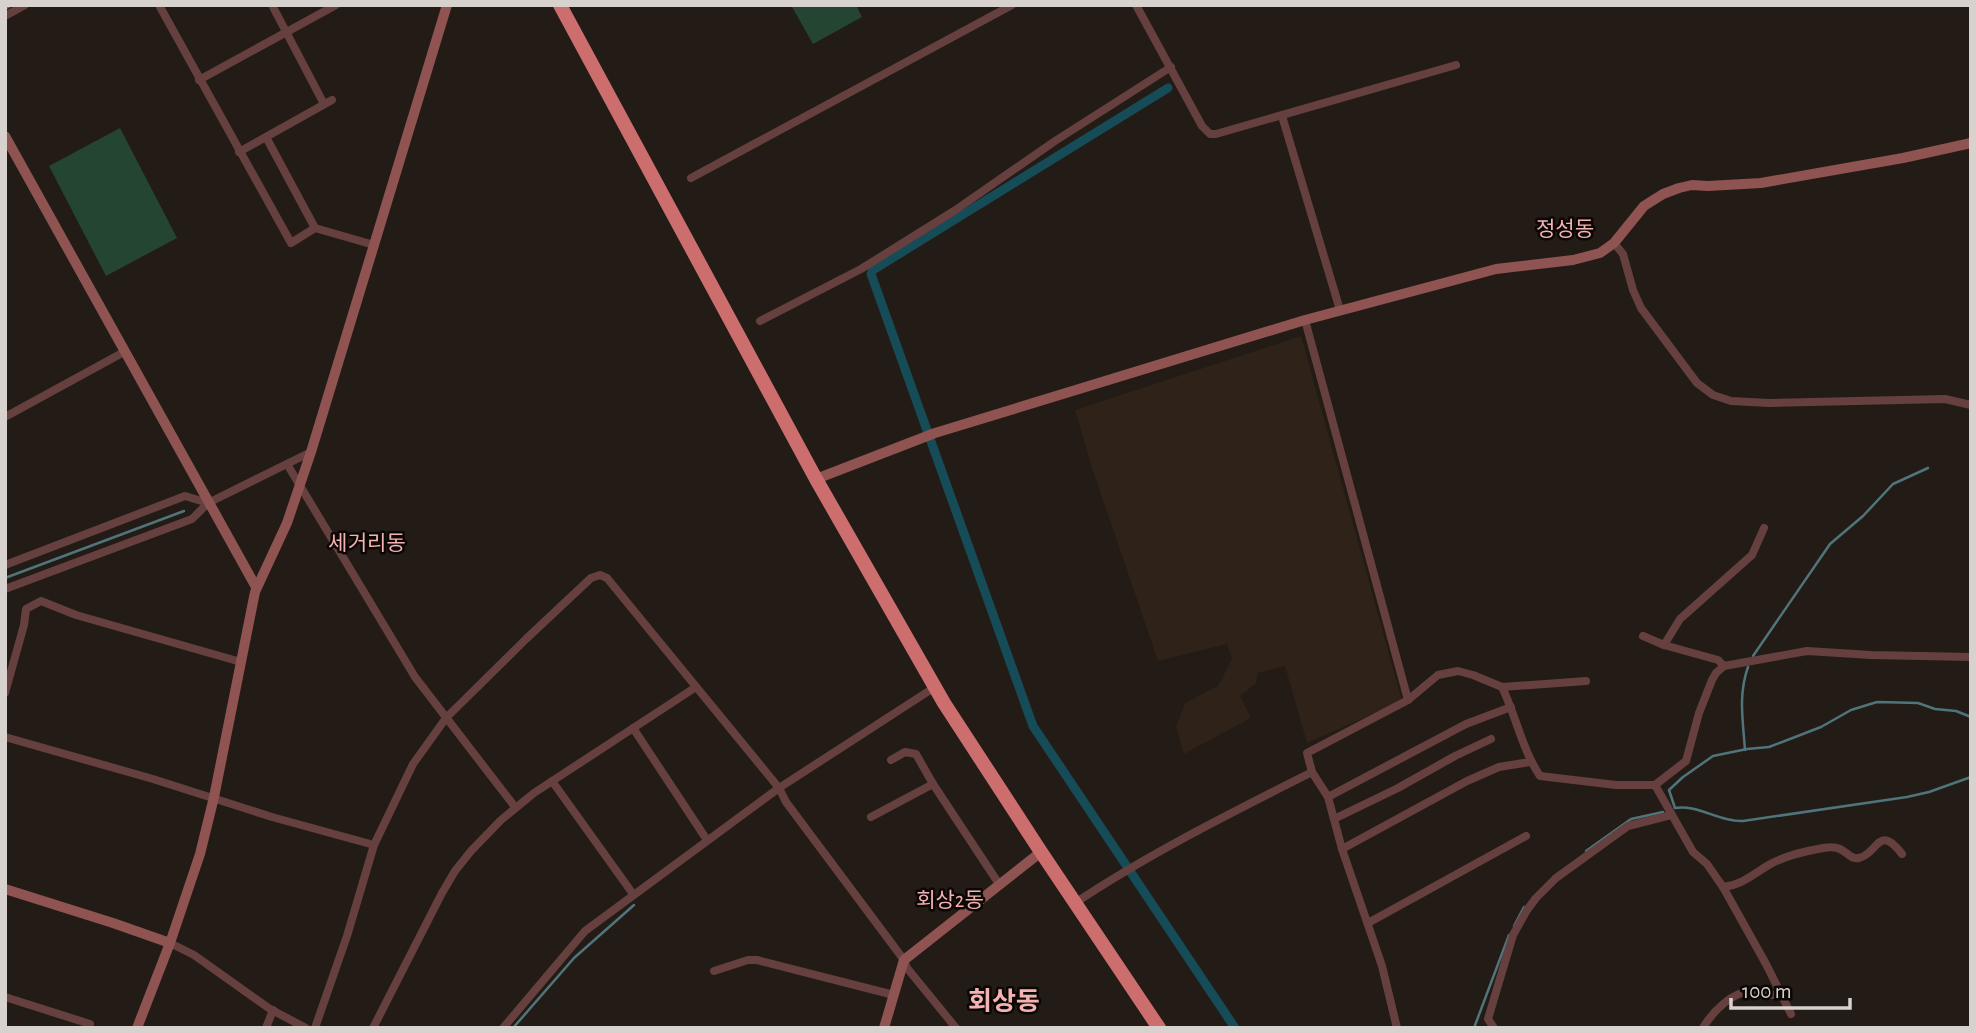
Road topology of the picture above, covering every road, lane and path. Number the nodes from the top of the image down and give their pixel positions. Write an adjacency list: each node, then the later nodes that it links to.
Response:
1 (25, 5): 9 (street)
2 (159, 5): 13 (street)
3 (272, 5): 10 (street)
4 (336, 5): 10 (street)
5 (447, 5): 23 (street)
6 (560, 5): 32 (highway)
7 (1012, 5): 20 (street)
8 (1136, 5): 12 (street)
9 (5, 16)
10 (287, 32): 13 (street); 16 (street)
11 (1456, 65): 14 (street)
12 (1171, 67): 14 (street); 26 (street)
13 (199, 80): 18 (street)
14 (1282, 116): 24 (street)
15 (5, 136): 19 (street)
16 (266, 137): 18 (street); 21 (street)
17 (1971, 143): 22 (street)
18 (239, 152): 21 (street)
19 (9, 153): 27 (street)
20 (691, 178)
21 (315, 228): 23 (street)
22 (1614, 243): 24 (street); 28 (street)
23 (374, 245): 30 (street)
24 (1340, 310): 25 (street)
25 (1305, 320): 32 (street); 49 (street)
26 (760, 321)
27 (124, 352): 29 (street); 34 (street)
28 (1971, 405)
29 (5, 417)
30 (311, 452): 31 (street); 33 (street)
31 (287, 464): 33 (street); 34 (street)
32 (816, 479): 46 (highway)
33 (300, 484): 37 (street); 51 (street)
34 (208, 503): 36 (street); 37 (street); 38 (street)
35 (1764, 528): 40 (street)
36 (5, 565)
37 (256, 587): 42 (street)
38 (5, 589)
39 (1643, 636): 40 (street)
40 (1664, 645): 43 (street)
41 (1971, 657): 43 (street)
42 (241, 662): 48 (street); 62 (street)
43 (1724, 666): 60 (street)
44 (1586, 681): 47 (street)
45 (696, 687): 51 (street); 52 (street); 61 (street)
46 (935, 687): 61 (street); 72 (highway)
47 (1502, 687): 49 (street); 50 (street)
48 (5, 693)
49 (1408, 700): 57 (street)
50 (1511, 707): 56 (street); 63 (street)
51 (446, 718): 64 (street); 70 (street)
52 (633, 728): 58 (street); 69 (street)
53 (5, 737): 62 (street)
54 (1491, 740): 67 (street)
55 (891, 760): 59 (street)
56 (1531, 761): 60 (street); 71 (street)
57 (1312, 772): 63 (street); 78 (street)
58 (552, 782): 64 (street); 77 (street)
59 (933, 784): 66 (street); 74 (street)
60 (1655, 785): 65 (street)
61 (779, 788): 69 (street); 81 (street)
62 (214, 797): 70 (street); 80 (street)
63 (1328, 797): 67 (street)
64 (515, 807): 93 (street)
65 (1671, 815): 75 (street); 99 (street)
66 (872, 817)
67 (1334, 819): 71 (street)
68 (1526, 836): 79 (street)
69 (707, 840): 77 (street)
70 (374, 845): 92 (street)
71 (1342, 849): 79 (street)
72 (1041, 852): 74 (street); 78 (highway)
73 (1902, 854): 75 (street)
74 (999, 884): 81 (street)
75 (1723, 887): 83 (street)
76 (5, 889): 80 (street)
77 (633, 894): 94 (street)
78 (1075, 903): 97 (highway)
79 (1368, 923): 98 (street)
80 (170, 943): 86 (street); 89 (street)
81 (904, 960): 84 (street); 96 (street)
82 (714, 971): 84 (street)
83 (1780, 993): 87 (street); 100 (street)
84 (894, 995): 95 (street)
85 (5, 997): 88 (street)
86 (273, 1010): 90 (street); 91 (street)
87 (1791, 1014)
88 (89, 1024)
89 (137, 1028)
90 (266, 1028)
91 (306, 1028)
92 (315, 1028)
93 (373, 1028)
94 (503, 1028)
95 (884, 1028)
96 (956, 1028)
97 (1159, 1028)
98 (1397, 1028)
99 (1494, 1028)
100 (1703, 1028)

